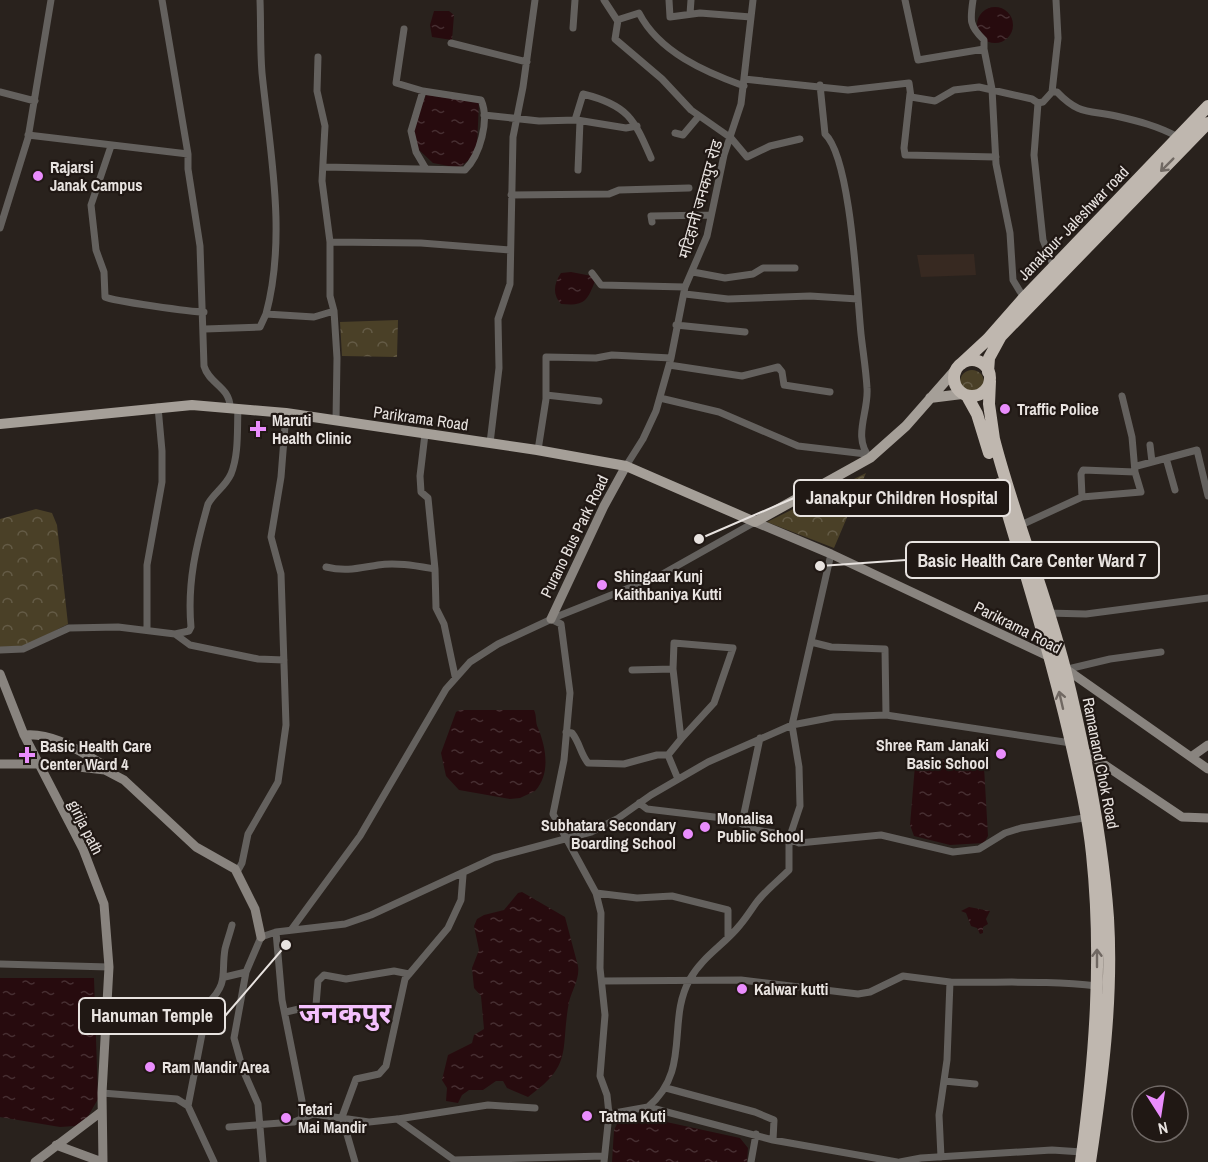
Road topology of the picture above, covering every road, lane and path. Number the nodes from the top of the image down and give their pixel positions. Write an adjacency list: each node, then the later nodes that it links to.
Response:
1 (51, 0): 29 (street)
2 (162, 0): 44 (street)
3 (260, 0): 66 (street)
4 (535, 0): 21 (street)
5 (575, 0): 16 (street)
6 (604, 0): 15 (street)
7 (669, 0): 13 (street)
8 (691, 0): 13 (street)
9 (753, 0): 14 (street, मटिहानी जनकपुर रोड)
10 (904, 0): 19 (street)
11 (973, 0): 19 (street)
12 (1056, 0): 28 (street)
13 (690, 14): 14 (street)
14 (751, 17): 22 (street, मटिहानी जनकपुर रोड)
15 (618, 20): 22 (street); 33 (street)
16 (573, 28)
17 (404, 29): 26 (street)
18 (451, 43): 21 (street)
19 (984, 49): 25 (street)
20 (318, 57): 47 (street)
21 (527, 62): 34 (street)
22 (744, 82): 24 (street); 41 (street, मटिहानी जनकपुर रोड)
23 (909, 83): 24 (street); 25 (street); 45 (street)
24 (820, 85): 63 (street)
25 (992, 89): 30 (street); 45 (street)
26 (423, 91): 32 (street); 48 (street)
27 (0, 92): 29 (street)
28 (1052, 92): 30 (street); 40 (street)
29 (35, 100): 39 (street)
30 (1038, 103): 57 (street)
31 (1208, 106): 40 (highway, Janakpur- Jaleshwar road)
32 (484, 115): 34 (street); 48 (street)
33 (699, 116): 38 (street); 41 (street)
34 (517, 118): 35 (street); 51 (street)
35 (577, 121): 37 (street); 37 (street); 49 (street)
36 (1208, 123): 72 (highway, Janakpur- Jaleshwar road, one-way to 72)
37 (637, 126): 46 (street)
38 (675, 133)
39 (28, 135): 43 (street); 54 (street)
40 (1178, 137): 57 (highway, Janakpur- Jaleshwar road)
41 (731, 138): 42 (street); 52 (street, मटिहानी जनकपुर रोड)
42 (800, 140)
43 (111, 146): 44 (street); 65 (street)
44 (188, 154): 65 (street)
45 (996, 157): 62 (street)
46 (651, 158)
47 (324, 167): 48 (street); 55 (street)
48 (426, 170)
49 (578, 170)
50 (688, 188): 51 (street)
51 (511, 195): 56 (street)
52 (711, 215): 53 (street); 59 (street, मटिहानी जनकपुर रोड)
53 (652, 222)
54 (0, 228)
55 (330, 242): 56 (street); 64 (street)
56 (510, 250): 86 (street)
57 (1054, 267): 62 (highway, Janakpur- Jaleshwar road)
58 (795, 268): 59 (street)
59 (693, 272): 61 (street, मटिहानी जनकपुर रोड)
60 (592, 273): 61 (street)
61 (685, 291): 63 (street); 67 (street, मटिहानी जनकपुर रोड)
62 (1024, 298): 71 (highway, Janakpur- Jaleshwar road)
63 (858, 299): 89 (street)
64 (334, 311): 66 (street); 83 (street)
65 (204, 312): 68 (street)
66 (266, 314): 68 (street)
67 (676, 325): 69 (street); 70 (street, मटिहानी जनकपुर रोड)
68 (205, 329): 81 (street)
69 (745, 332)
70 (670, 362): 73 (street); 74 (street); 77 (street, मटिहानी जनकपुर रोड)
71 (959, 366): 72 (highway); 75 (highway); 78 (main road)
72 (989, 376): 75 (highway); 98 (highway, Ramanand Chok Road)
73 (831, 392)
74 (546, 395): 79 (street); 88 (street)
75 (965, 395): 78 (main road); 110 (highway, Ramanand Chok Road)
76 (1122, 396): 93 (street)
77 (660, 398): 89 (street); 92 (street, मटिहानी जनकपुर रोड)
78 (930, 398): 89 (main road)
79 (599, 401)
80 (158, 406): 81 (main road, Parikrama Road); 84 (main road, Parikrama Road); 105 (street)
81 (234, 408): 82 (main road, Parikrama Road); 106 (street)
82 (286, 413): 83 (main road, Parikrama Road); 111 (street)
83 (336, 420): 85 (main road, Parikrama Road)
84 (0, 424)
85 (425, 434): 86 (main road, Parikrama Road); 101 (street)
86 (490, 443): 88 (main road, Parikrama Road)
87 (1150, 445): 91 (street)
88 (538, 450): 92 (main road, Parikrama Road)
89 (868, 456): 97 (main road)
90 (1166, 458): 91 (street); 94 (street); 95 (street)
91 (1152, 462): 93 (street)
92 (626, 466): 97 (main road, Parikrama Road); 104 (street, Purano Bus Park Road)
93 (1136, 469): 96 (street); 96 (street)
94 (1175, 490)
95 (1208, 496)
96 (1082, 497): 98 (street)
97 (755, 522): 99 (street, Parikrama Road); 104 (street)
98 (1021, 525): 103 (highway, Ramanand Chok Road)
99 (831, 554): 107 (street); 110 (street, Parikrama Road)
100 (326, 567): 101 (street)
101 (435, 569): 116 (street)
102 (1208, 598): 103 (street)
103 (1047, 613): 113 (highway, Ramanand Chok Road)
104 (551, 619): 116 (street); 119 (street)
105 (147, 630): 106 (street); 108 (street)
106 (175, 634): 111 (street)
107 (811, 642): 117 (street); 118 (street)
108 (0, 650)
109 (1161, 652): 113 (street)
110 (1051, 656): 113 (street, Parikrama Road); 123 (highway, Ramanand Chok Road, one-way to 110)
111 (284, 660): 139 (street)
112 (673, 669): 114 (street); 122 (street); 122 (street)
113 (1066, 669): 125 (highway, Ramanand Chok Road); 127 (street, Parikrama Road)
114 (632, 670)
115 (0, 674): 120 (street, girija path)
116 (455, 676): 143 (street)
117 (886, 715): 118 (street); 123 (street)
118 (792, 725): 121 (street); 137 (street)
119 (566, 732): 126 (street); 138 (street)
120 (24, 735): 129 (street, girija path); 131 (street)
121 (760, 738): 132 (street); 136 (street)
122 (681, 739): 126 (street)
123 (1071, 743): 125 (street); 134 (highway, Ramanand Chok Road)
124 (1208, 745): 127 (street)
125 (1084, 751): 134 (highway, Ramanand Chok Road); 135 (street)
126 (668, 755): 132 (street)
127 (1191, 757): 130 (street, Parikrama Road)
128 (0, 764): 129 (street)
129 (41, 765): 131 (street); 148 (street, girija path)
130 (1208, 769)
131 (105, 770): 139 (street)
132 (678, 779): 133 (street)
133 (639, 803): 136 (street); 138 (street)
134 (1091, 817): 137 (street); 155 (highway, Ramanand Chok Road, one-way to 134); 178 (highway, Ramanand Chok Road)
135 (1208, 818)
136 (742, 823): 137 (street)
137 (789, 839): 146 (street)
138 (566, 840): 140 (street); 141 (street)
139 (237, 872): 145 (street)
140 (463, 875): 143 (street); 150 (street)
141 (597, 893): 146 (street); 153 (street)
142 (232, 925): 151 (street)
143 (291, 930): 144 (street)
144 (276, 932): 145 (street); 158 (street)
145 (261, 937): 149 (street)
146 (728, 938): 152 (street)
147 (0, 964): 148 (street)
148 (109, 967): 156 (street, girija path)
149 (246, 972): 151 (street); 171 (street)
150 (409, 974): 158 (street); 168 (street)
151 (225, 976): 157 (street)
152 (689, 980): 153 (street); 154 (street); 161 (street)
153 (603, 981): 167 (street)
154 (950, 982): 155 (street); 159 (street)
155 (1097, 986): 178 (highway, Ramanand Chok Road)
156 (107, 1003): 157 (street); 162 (street, girija path)
157 (208, 1003): 163 (street)
158 (286, 1012): 169 (street)
159 (944, 1081): 160 (street); 176 (street)
160 (975, 1084)
161 (666, 1088): 164 (street); 174 (street)
162 (102, 1093): 163 (street); 166 (street, girija path)
163 (188, 1106): 184 (street)
164 (648, 1107): 167 (street); 173 (street)
165 (535, 1108): 170 (street)
166 (101, 1112): 175 (street); 183 (street, girija path)
167 (609, 1114): 177 (street)
168 (342, 1117): 169 (street); 170 (street); 186 (street)
169 (302, 1118): 171 (street)
170 (398, 1119): 180 (street)
171 (260, 1125): 172 (street); 185 (street)
172 (229, 1127)
173 (756, 1134): 174 (street); 187 (street)
174 (773, 1140): 188 (street)
175 (56, 1145): 182 (street); 183 (street)
176 (941, 1157): 178 (street); 181 (street)
177 (604, 1159): 179 (street)
178 (1084, 1159)
179 (553, 1160): 180 (street)
180 (454, 1161)
181 (916, 1161): 188 (street)
182 (35, 1162)
183 (102, 1162)
184 (214, 1162)
185 (263, 1162)
186 (355, 1162)
187 (752, 1162)
188 (900, 1162)

